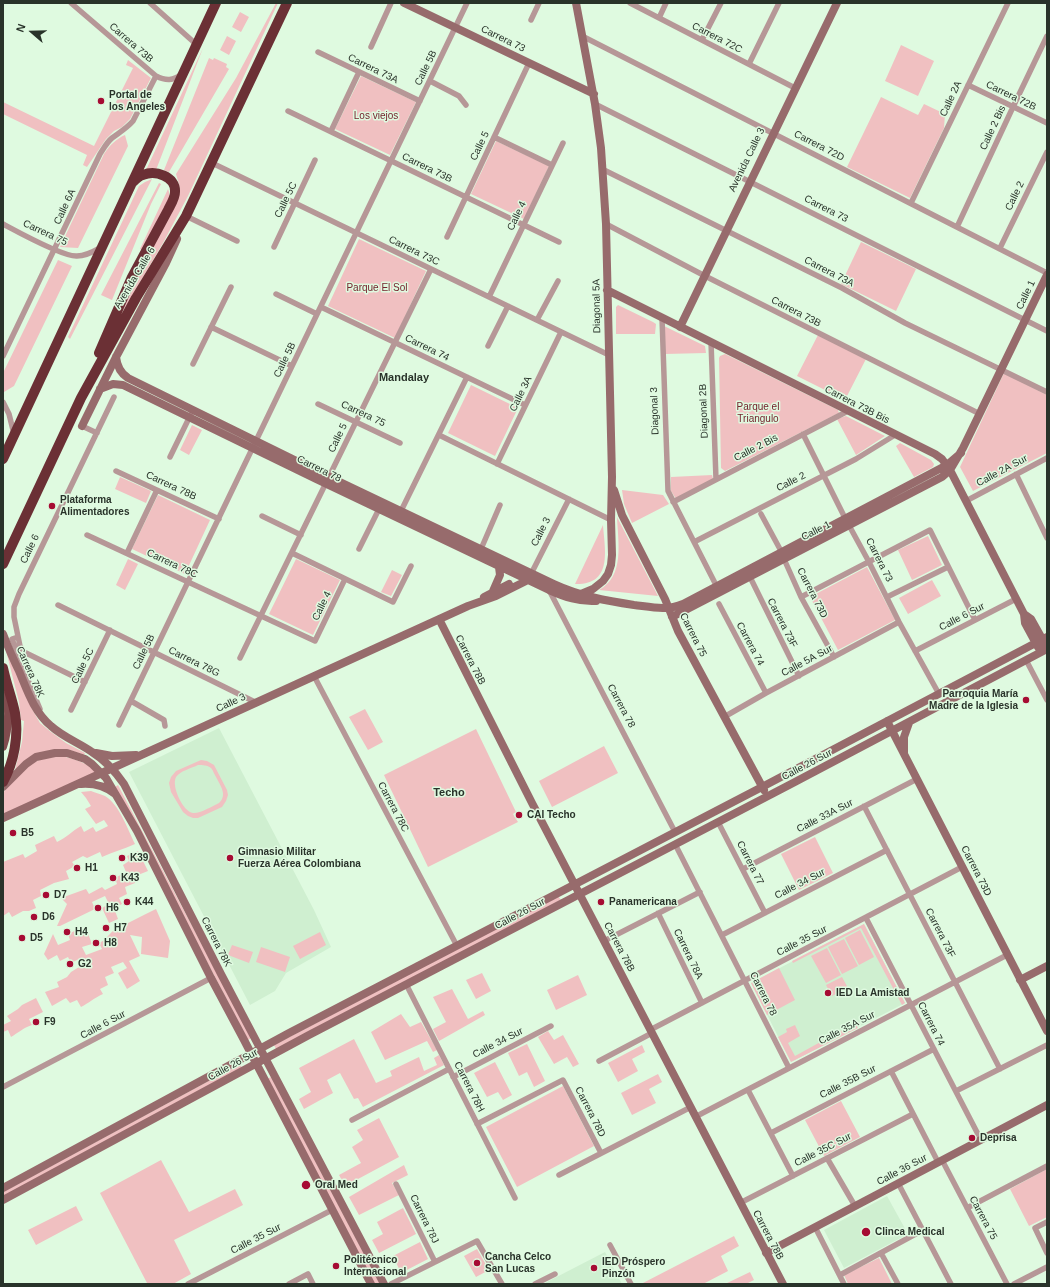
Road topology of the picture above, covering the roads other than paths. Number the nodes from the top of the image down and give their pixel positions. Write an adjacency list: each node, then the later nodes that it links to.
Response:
1 (71, 3): 29 (street, Carrera 73B)
2 (150, 3): 22 (street)
3 (216, 3): 22 (highway)
4 (287, 3): 47 (highway, Avenida Calle 6)
5 (391, 3): 23 (street)
6 (404, 3): 18 (street, Carrera 73)
7 (468, 3): 18 (street, Calle 5B)
8 (539, 3): 17 (street)
9 (576, 3): 19 (street, Diagonal 5A)
10 (630, 3): 16 (street, Carrera 72C)
11 (666, 3): 16 (street)
12 (721, 3): 21 (street)
13 (779, 3): 26 (street)
14 (836, 3): 32 (street, Avenida Calle 3)
15 (1008, 3): 31 (street, Calle 2A)
16 (658, 18): 21 (street, Carrera 72C)
17 (531, 20)
18 (456, 28): 25 (street, Carrera 73); 30 (street, Calle 5B)
19 (582, 36): 33 (street, Diagonal 5A); 41 (street, Carrera 72D)
20 (1047, 36): 37 (street, Calle 2 Bis)
21 (702, 40): 26 (street, Carrera 72C)
22 (197, 45): 28 (highway)
23 (371, 47)
24 (318, 52): 27 (street, Carrera 73A)
25 (529, 63): 33 (street, Carrera 73); 42 (street, Calle 5)
26 (749, 64): 32 (street, Carrera 72C)
27 (359, 72): 34 (street, Carrera 73A); 40 (street)
28 (183, 73): 29 (street, Carrera 73B); 51 (highway)
29 (156, 76): 68 (street, Calle 6A)
30 (430, 81): 34 (street, Calle 5B); 36 (street)
31 (968, 85): 37 (street, Carrera 72B); 54 (street, Calle 2A)
32 (795, 88): 41 (street, Avenida Calle 3)
33 (594, 94): 35 (street, Diagonal 5A)
34 (420, 101): 46 (street, Calle 5B)
35 (596, 104): 49 (street, Diagonal 5A); 50 (street, Carrera 73)
36 (466, 105)
37 (1013, 107): 39 (street, Carrera 72B); 59 (street, Calle 2 Bis)
38 (288, 111): 40 (street, Carrera 73B)
39 (1047, 123)
40 (331, 131): 46 (street, Carrera 73B)
41 (774, 133): 50 (street, Avenida Calle 3); 54 (street, Carrera 72D)
42 (494, 137): 48 (street); 52 (street, Calle 5)
43 (563, 143): 48 (street, Calle 4)
44 (1047, 152): 67 (street, Calle 2)
45 (316, 160): 53 (street, Calle 5C)
46 (391, 161): 52 (street, Carrera 73B); 61 (street, Calle 5B)
47 (212, 163): 53 (street, Carrera 73C); 55 (highway, Avenida Calle 6)
48 (552, 165): 57 (street, Calle 4)
49 (602, 169): 58 (street, Diagonal 5A); 60 (street, Carrera 73A)
50 (750, 182): 60 (street, Avenida Calle 3); 82 (street, Carrera 73)
51 (132, 183): 65 (highway); 100 (highway)
52 (466, 196): 57 (street, Carrera 73B); 62 (street, Calle 5)
53 (295, 203): 61 (street, Carrera 73C); 66 (street, Calle 5C)
54 (911, 203): 59 (street, Carrera 72D)
55 (186, 216): 63 (street); 92 (street); 100 (highway, Avenida Calle 6)
56 (3, 224): 68 (street, Carrera 75)
57 (523, 224): 64 (street, Carrera 73B); 76 (street, Calle 4)
58 (606, 224): 71 (street, Carrera 73B); 74 (street, Diagonal 5A)
59 (957, 227): 67 (street, Carrera 72D)
60 (726, 230): 71 (street, Avenida Calle 3); 95 (street, Carrera 73A)
61 (356, 233): 69 (street, Carrera 73C); 78 (street, Calle 5B)
62 (447, 236)
63 (237, 241)
64 (558, 242)
65 (102, 247): 68 (street, Carrera 75); 113 (highway)
66 (274, 248)
67 (1000, 248): 70 (street, Carrera 72D)
68 (55, 249): 91 (street, Calle 6A)
69 (431, 269): 76 (street, Carrera 73C); 88 (street, Calle 5)
70 (1047, 274): 82 (street, Calle 1)
71 (704, 276): 84 (street, Avenida Calle 3); 106 (street, Carrera 73B)
72 (558, 281): 81 (street)
73 (231, 287): 83 (street)
74 (607, 290): 80 (street, Carrera 73B Bis); 90 (street, Diagonal 5A)
75 (276, 294): 79 (street)
76 (488, 297): 77 (street, Carrera 73C)
77 (508, 306): 81 (street, Carrera 73C); 89 (street)
78 (321, 307): 79 (street, Calle 5B); 88 (street, Carrera 74)
79 (317, 314): 94 (street, Calle 5B)
80 (662, 318): 84 (street, Carrera 73B Bis); 130 (street, Diagonal 3)
81 (537, 320): 86 (street, Carrera 73C)
82 (1025, 320): 85 (street, Carrera 73); 95 (street, Calle 1)
83 (211, 327): 93 (street); 94 (street)
84 (680, 327): 87 (street, Carrera 73B Bis)
85 (1047, 331)
86 (561, 332): 90 (street, Carrera 73C); 103 (street, Calle 3A)
87 (711, 342): 104 (street, Carrera 73B Bis); 125 (street, Diagonal 2B)
88 (395, 343): 96 (street, Carrera 74); 107 (street, Calle 5)
89 (488, 346)
90 (609, 355): 124 (street, Diagonal 5A)
91 (3, 356)
92 (116, 357): 97 (street); 105 (street, Carrera 78)
93 (193, 364)
94 (292, 366): 115 (street, Calle 5B)
95 (1002, 369): 98 (street, Carrera 73A); 106 (street, Calle 1)
96 (467, 377): 103 (street, Carrera 74); 111 (street)
97 (100, 389): 105 (street, Carrera 78); 108 (street)
98 (1047, 392)
99 (114, 397): 109 (street, Calle 6)
100 (81, 398): 149 (highway, Avenida Calle 6)
101 (3, 402): 113 (street)
102 (318, 404): 107 (street, Carrera 75)
103 (525, 405): 119 (street, Calle 3A)
104 (848, 411): 110 (street, Calle 2 Bis); 112 (street, Carrera 73B Bis)
105 (192, 414): 115 (street, Carrera 78); 116 (street)
106 (980, 414): 120 (street, Calle 1)
107 (356, 422): 114 (street, Carrera 75); 126 (street, Calle 5)
108 (82, 426): 109 (street)
109 (97, 432): 177 (street, Calle 6)
110 (803, 434): 123 (street, Carrera 73); 125 (street, Calle 2 Bis)
111 (439, 435): 119 (street); 134 (street)
112 (895, 435): 120 (street, Carrera 73B Bis); 123 (street, Calle 2)
113 (14, 436): 118 (highway)
114 (400, 443)
115 (254, 445): 126 (street, Carrera 78); 136 (street, Calle 5B)
116 (170, 457)
117 (1047, 458): 122 (street, Calle 2A Sur)
118 (3, 459)
119 (497, 464): 128 (street)
120 (948, 467): 129 (street, Carrera 73B Bis); 138 (street, Calle 1)
121 (116, 471): 127 (street, Carrera 78B)
122 (1016, 474): 129 (street, Calle 2A Sur); 141 (street)
123 (825, 475): 138 (street, Carrera 73); 142 (street, Calle 2)
124 (612, 477): 137 (street, Diagonal 5A); 169 (street, Carrera 75)
125 (716, 479): 130 (street, Calle 2 Bis)
126 (328, 480): 131 (street, Carrera 78); 140 (street, Calle 5)
127 (157, 490): 136 (street, Carrera 78B); 145 (street)
128 (568, 499): 137 (street); 154 (street, Calle 3)
129 (966, 501): 164 (street, Carrera 73B Bis)
130 (673, 502): 142 (street)
131 (380, 505): 134 (street, Carrera 78); 143 (street)
132 (500, 505): 144 (street)
133 (761, 514): 147 (street, Carrera 73D)
134 (399, 515): 144 (street, Carrera 78); 151 (street, Carrera 78)
135 (262, 516): 140 (street)
136 (219, 518): 157 (street, Calle 5B)
137 (611, 520): 161 (street, Diagonal 5A)
138 (848, 522): 147 (street, Calle 1); 148 (street, Carrera 73)
139 (87, 535): 145 (street, Carrera 78C)
140 (301, 535): 146 (street, Calle 5)
141 (1047, 538)
142 (694, 542): 158 (street)
143 (359, 549)
144 (480, 549): 154 (street, Carrera 78)
145 (126, 553): 157 (street, Carrera 78C)
146 (292, 553): 155 (street); 170 (street, Calle 5)
147 (783, 555): 153 (street, Calle 1); 162 (street, Carrera 73D)
148 (870, 562): 152 (street); 162 (street); 163 (street, Carrera 73)
149 (3, 564)
150 (411, 566): 155 (street)
151 (499, 567): 154 (street, Carrera 78); 160 (street)
152 (948, 567): 163 (street); 173 (street)
153 (757, 569): 156 (street, Calle 1); 158 (street, Calle 1)
154 (527, 577): 159 (street); 160 (street, Calle 3); 161 (street); 168 (street, Calle 3)
155 (345, 579): 178 (street, Calle 4)
156 (751, 581): 171 (street, Calle 1); 188 (street, Carrera 73F)
157 (188, 582): 170 (street, Carrera 78C); 182 (street, Calle 5B)
158 (716, 586): 169 (street, Calle 1)
159 (549, 590): 165 (street); 220 (street, Carrera 78)
160 (493, 591): 168 (street, Calle 3)
161 (580, 594): 165 (street)
162 (802, 597): 183 (street, Carrera 73D)
163 (887, 597): 174 (street, Carrera 73)
164 (1016, 599): 173 (street, Calle 6 Sur); 179 (street, Carrera 73B Bis)
165 (603, 601): 169 (street)
166 (719, 604): 191 (street, Carrera 74)
167 (58, 605): 175 (street, Carrera 78G)
168 (468, 606): 172 (street, Calle 3)
169 (668, 608): 171 (street, Carrera 75)
170 (261, 616): 178 (street, Carrera 78C); 184 (street, Calle 5)
171 (672, 617): 197 (street, Carrera 75)
172 (438, 619): 187 (street, Calle 3); 225 (street, Carrera 78B)
173 (975, 620): 181 (street, Calle 6 Sur)
174 (899, 622): 181 (street, Carrera 73); 183 (street, Calle 5A Sur)
175 (110, 630): 182 (street, Carrera 78G); 190 (street, Calle 5C)
176 (3, 634): 202 (street, Carrera 78K)
177 (15, 638): 190 (street, Calle 6); 202 (street, Calle 6)
178 (315, 640)
179 (1042, 640): 180 (street, Carrera 73B Bis); 192 (street, Calle 26 Sur)
180 (1045, 649): 185 (street, Calle 26 Sur)
181 (916, 651): 192 (street, Carrera 73)
182 (154, 652): 194 (street, Calle 5B); 195 (street, Carrera 78G)
183 (834, 657): 188 (street, Calle 5A Sur)
184 (240, 658)
185 (1026, 660): 193 (street); 199 (street, Calle 26 Sur)
186 (3, 668): 189 (highway)
187 (314, 676): 195 (street, Calle 3); 234 (street, Carrera 78C)
188 (799, 676): 191 (street, Calle 5A Sur)
189 (5, 679): 204 (main road); 211 (highway)
190 (85, 682): 196 (street, Calle 5C)
191 (766, 693): 197 (street, Calle 5A Sur)
192 (939, 694): 198 (street, Calle 26 Sur)
193 (1047, 700)
194 (130, 701): 200 (street, Calle 5B); 201 (street)
195 (257, 702): 205 (street, Calle 3)
196 (71, 710)
197 (724, 717): 214 (street, Carrera 75)
198 (887, 721): 203 (street, Carrera 73D); 214 (street, Calle 26 Sur)
199 (909, 722): 203 (street, Calle 26 Sur); 207 (street)
200 (119, 725)
201 (165, 726)
202 (56, 730): 206 (street, Carrera 78K)
203 (892, 731): 207 (street, Carrera 73D); 216 (street, Calle 26 Sur)
204 (3, 747)
205 (150, 751): 206 (street); 208 (street, Calle 3)
206 (93, 752): 208 (street, Carrera 78K)
207 (904, 754): 210 (street, Carrera 73D)
208 (112, 769): 209 (street, Calle 3); 248 (street, Carrera 78K)
209 (102, 773): 212 (street, Calle 3); 213 (street, Carrera 78K); 215 (street, Carrera 78K)
210 (917, 778): 217 (street, Calle 33A Sur); 223 (street, Carrera 73D)
211 (3, 782)
212 (76, 784): 215 (street); 218 (street, Calle 3)
213 (3, 787)
214 (762, 787): 216 (street, Carrera 75); 220 (street, Calle 26 Sur)
215 (117, 795): 237 (street, Carrera 78K)
216 (767, 796): 219 (street, Calle 26 Sur)
217 (864, 806): 222 (street, Carrera 73F); 224 (street, Calle 33A Sur)
218 (3, 818)
219 (718, 822): 221 (street, Calle 26 Sur); 224 (street, Carrera 77)
220 (675, 832): 225 (street, Calle 26 Sur)
221 (675, 844): 226 (street, Carrera 78); 227 (street, Calle 26 Sur)
222 (887, 850): 228 (street, Carrera 73F); 229 (street, Calle 34 Sur)
223 (962, 867): 228 (street, Calle 35 Sur); 235 (street, Carrera 73D)
224 (742, 869): 229 (street, Carrera 77)
225 (574, 884): 227 (street, Carrera 78B); 234 (street, Calle 26 Sur)
226 (700, 892): 230 (street); 232 (street, Carrera 78)
227 (580, 894): 233 (street, Carrera 78B); 241 (street, Calle 26 Sur)
228 (910, 895): 231 (street, Calle 35 Sur); 240 (street, Carrera 73F)
229 (765, 912): 232 (street, Calle 34 Sur)
230 (658, 913): 233 (street); 242 (street, Carrera 78A)
231 (866, 918): 239 (street, Calle 35 Sur); 243 (street, Carrera 74)
232 (722, 935): 239 (street, Carrera 78)
233 (604, 941): 246 (street, Carrera 78B)
234 (457, 946): 248 (street, Calle 26 Sur)
235 (1007, 955): 238 (street, Carrera 73D); 240 (street, Calle 35A Sur)
236 (1047, 966): 238 (street)
237 (211, 978): 250 (street, Carrera 78K); 259 (street, Calle 6 Sur)
238 (1020, 980): 245 (street, Carrera 73D)
239 (745, 981): 242 (street, Calle 35 Sur); 254 (street, Carrera 78)
240 (955, 982): 243 (street, Calle 35A Sur); 256 (street, Carrera 73F)
241 (406, 984): 251 (street, Calle 26 Sur); 255 (street, Carrera 78H)
242 (702, 1003): 246 (street, Calle 35 Sur)
243 (911, 1005): 249 (street, Carrera 74); 254 (street, Calle 35A Sur)
244 (551, 1026): 258 (street, Calle 34 Sur)
245 (1047, 1031)
246 (651, 1032): 252 (street, Calle 35 Sur); 263 (street, Carrera 78B)
247 (1047, 1045): 256 (street)
248 (261, 1048): 250 (street, Calle 26 Sur); 251 (street, Carrera 78K)
249 (934, 1049): 257 (street, Calle 35B Sur); 261 (street, Carrera 74)
250 (251, 1053): 253 (street, Carrera 78K); 278 (street, Calle 26 Sur)
251 (266, 1058): 253 (street, Calle 26 Sur); 300 (street, Carrera 78K)
252 (599, 1061)
253 (256, 1063): 280 (street, Calle 26 Sur); 284 (street, Carrera 78K)
254 (789, 1068): 260 (street, Calle 35A Sur)
255 (449, 1069): 258 (street, Carrera 78H); 266 (street)
256 (1000, 1069): 261 (street)
257 (892, 1071): 264 (street, Carrera 75); 268 (street, Calle 35B Sur)
258 (453, 1077): 267 (street, Carrera 78H)
259 (3, 1087)
260 (748, 1090): 265 (street, Calle 35A Sur); 268 (street)
261 (956, 1092): 269 (street, Carrera 74)
262 (1047, 1105): 269 (street, Calle 36 Sur)
263 (690, 1107): 265 (street, Carrera 78B); 270 (street)
264 (913, 1114): 271 (street, Calle 35C Sur); 272 (street, Carrera 75)
265 (696, 1117): 281 (street, Carrera 78B)
266 (352, 1120)
267 (477, 1124): 270 (street, Carrera 78D); 279 (street, Carrera 78H)
268 (771, 1133): 275 (street)
269 (981, 1140): 272 (street, Calle 36 Sur)
270 (601, 1154): 274 (street)
271 (827, 1158): 275 (street, Calle 35C Sur); 282 (street)
272 (940, 1161): 276 (street, Calle 36 Sur); 283 (street, Carrera 75)
273 (1047, 1166): 283 (street)
274 (558, 1175)
275 (793, 1176): 281 (street, Calle 35C Sur)
276 (898, 1183): 282 (street, Calle 36 Sur); 287 (street)
277 (396, 1184): 292 (street, Carrera 78J)
278 (3, 1188)
279 (515, 1198)
280 (3, 1200)
281 (740, 1203): 289 (street, Carrera 78B)
282 (854, 1206): 286 (street, Calle 36 Sur)
283 (967, 1208): 309 (street, Carrera 75)
284 (332, 1210): 296 (street, Calle 35 Sur); 299 (street, Carrera 78K)
285 (1047, 1222): 291 (street)
286 (815, 1227): 289 (street, Calle 36 Sur); 295 (street)
287 (923, 1230): 290 (street); 308 (street)
288 (610, 1245): 304 (street)
289 (766, 1253): 305 (street, Carrera 78B)
290 (881, 1253): 295 (street); 307 (street)
291 (1047, 1253)
292 (435, 1262): 301 (street); 302 (street)
293 (1047, 1267): 310 (street)
294 (555, 1274): 303 (street)
295 (840, 1275): 306 (street)
296 (188, 1284)
297 (289, 1284): 298 (street)
298 (313, 1284)
299 (371, 1284)
300 (384, 1284)
301 (391, 1284)
302 (502, 1284)
303 (535, 1284)
304 (631, 1284)
305 (783, 1284)
306 (844, 1284)
307 (898, 1284)
308 (951, 1284)
309 (1007, 1284)
310 (1014, 1284)

